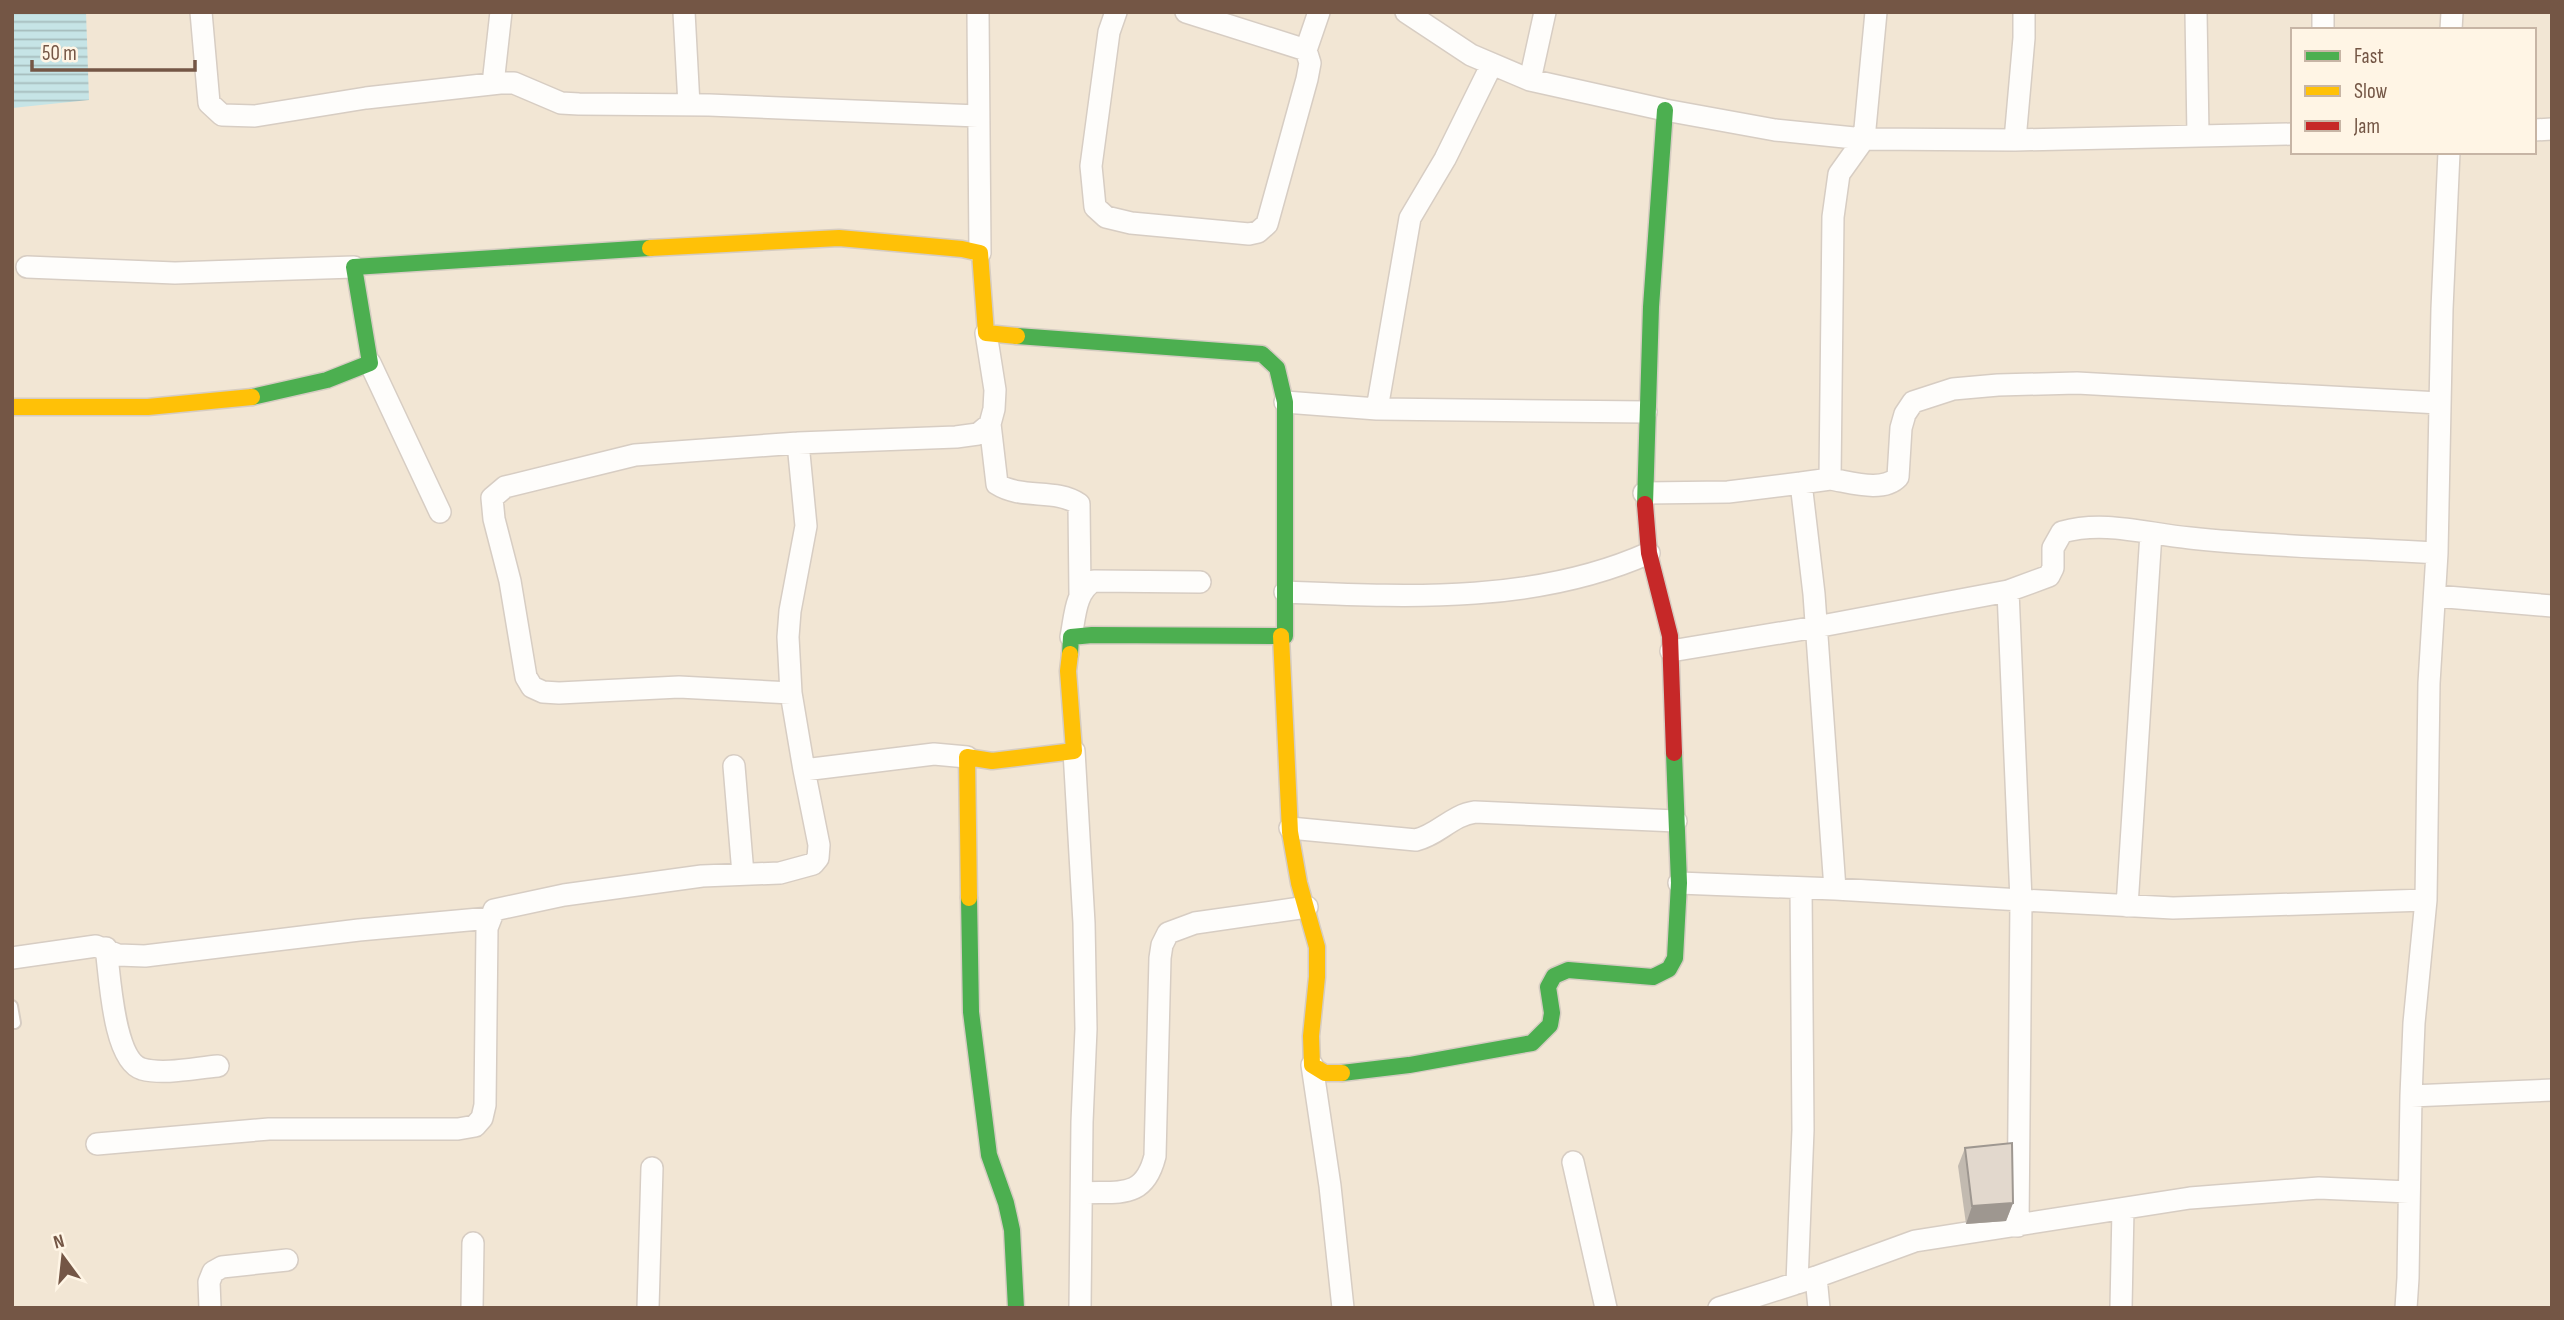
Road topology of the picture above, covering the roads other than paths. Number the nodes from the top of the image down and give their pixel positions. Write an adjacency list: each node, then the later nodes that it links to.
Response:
1 (201, 12): 16 (street)
2 (501, 12): 16 (street)
3 (684, 12): 17 (street)
4 (978, 12): 19 (street)
5 (1116, 12): 13 (street)
6 (1186, 12): 13 (street)
7 (1320, 12): 13 (street)
8 (1406, 12): 14 (street)
9 (1545, 12): 15 (street)
10 (1876, 12): 22 (street)
11 (2024, 12): 23 (street)
12 (2196, 12): 21 (street)
13 (1306, 50)
14 (1492, 64): 15 (street); 33 (street)
15 (1530, 80): 18 (street)
16 (493, 84): 17 (street)
17 (689, 105): 19 (street)
18 (1665, 110): 22 (street); 34 (street)
19 (978, 116): 25 (street)
20 (2291, 134): 21 (street)
21 (2199, 136): 23 (street)
22 (1864, 139): 23 (street); 37 (street)
23 (2015, 140)
24 (2449, 154): 31 (street)
25 (980, 253): 26 (street); 28 (street)
26 (354, 267): 27 (street); 29 (street)
27 (27, 268)
28 (986, 333): 30 (street); 35 (street)
29 (370, 363): 32 (street); 40 (street)
30 (1285, 402): 33 (street); 46 (street)
31 (2440, 403): 37 (street); 43 (street)
32 (12, 407)
33 (1377, 409): 34 (street)
34 (1646, 412): 39 (street)
35 (990, 424): 36 (street); 47 (street)
36 (799, 443): 54 (street); 54 (street)
37 (1830, 479): 38 (street)
38 (1801, 484): 39 (street); 50 (street)
39 (1644, 493): 42 (street)
40 (440, 512)
41 (2151, 533): 43 (street); 45 (street); 67 (street)
42 (1649, 553): 46 (street); 53 (street)
43 (2437, 553): 48 (street)
44 (1200, 582): 47 (street)
45 (2008, 591): 50 (street); 65 (street)
46 (1285, 592): 51 (street)
47 (1080, 594): 52 (street)
48 (2435, 596): 49 (street); 66 (street)
49 (2552, 606)
50 (1816, 627): 53 (street); 64 (street)
51 (1281, 636): 52 (street); 60 (street)
52 (1071, 637): 55 (street)
53 (1671, 651): 59 (street)
54 (791, 693): 58 (street)
55 (1074, 751): 56 (street); 82 (street)
56 (967, 757): 58 (street); 91 (street)
57 (734, 766): 61 (street)
58 (804, 770): 61 (street)
59 (1676, 821): 60 (street); 62 (street)
60 (1290, 828): 68 (street)
61 (743, 874): 69 (street)
62 (1679, 883): 63 (street); 74 (street)
63 (1801, 888): 64 (street); 87 (street)
64 (1835, 889): 65 (street)
65 (2021, 900): 67 (street); 84 (street)
66 (2426, 900): 67 (street); 77 (street)
67 (2127, 906)
68 (1307, 907): 74 (street); 82 (street)
69 (490, 918): 70 (street); 78 (street)
70 (106, 948): 71 (street); 75 (street)
71 (12, 958)
72 (12, 1006): 73 (lane)
73 (15, 1023)
74 (1312, 1065): 93 (street)
75 (218, 1066)
76 (2552, 1090): 77 (street)
77 (2411, 1096): 81 (street)
78 (97, 1144)
79 (1573, 1162): 94 (street)
80 (652, 1168): 90 (street)
81 (2409, 1192): 83 (street); 98 (street)
82 (1082, 1194): 92 (street)
83 (2123, 1209): 84 (street); 97 (street)
84 (2018, 1226): 87 (street)
85 (474, 1244): 89 (street)
86 (287, 1261): 88 (street)
87 (1807, 1280): 95 (street); 96 (street)
88 (210, 1308)
89 (472, 1308)
90 (648, 1308)
91 (1016, 1308)
92 (1080, 1308)
93 (1343, 1308)
94 (1606, 1308)
95 (1719, 1308)
96 (1819, 1308)
97 (2121, 1308)
98 (2406, 1308)

